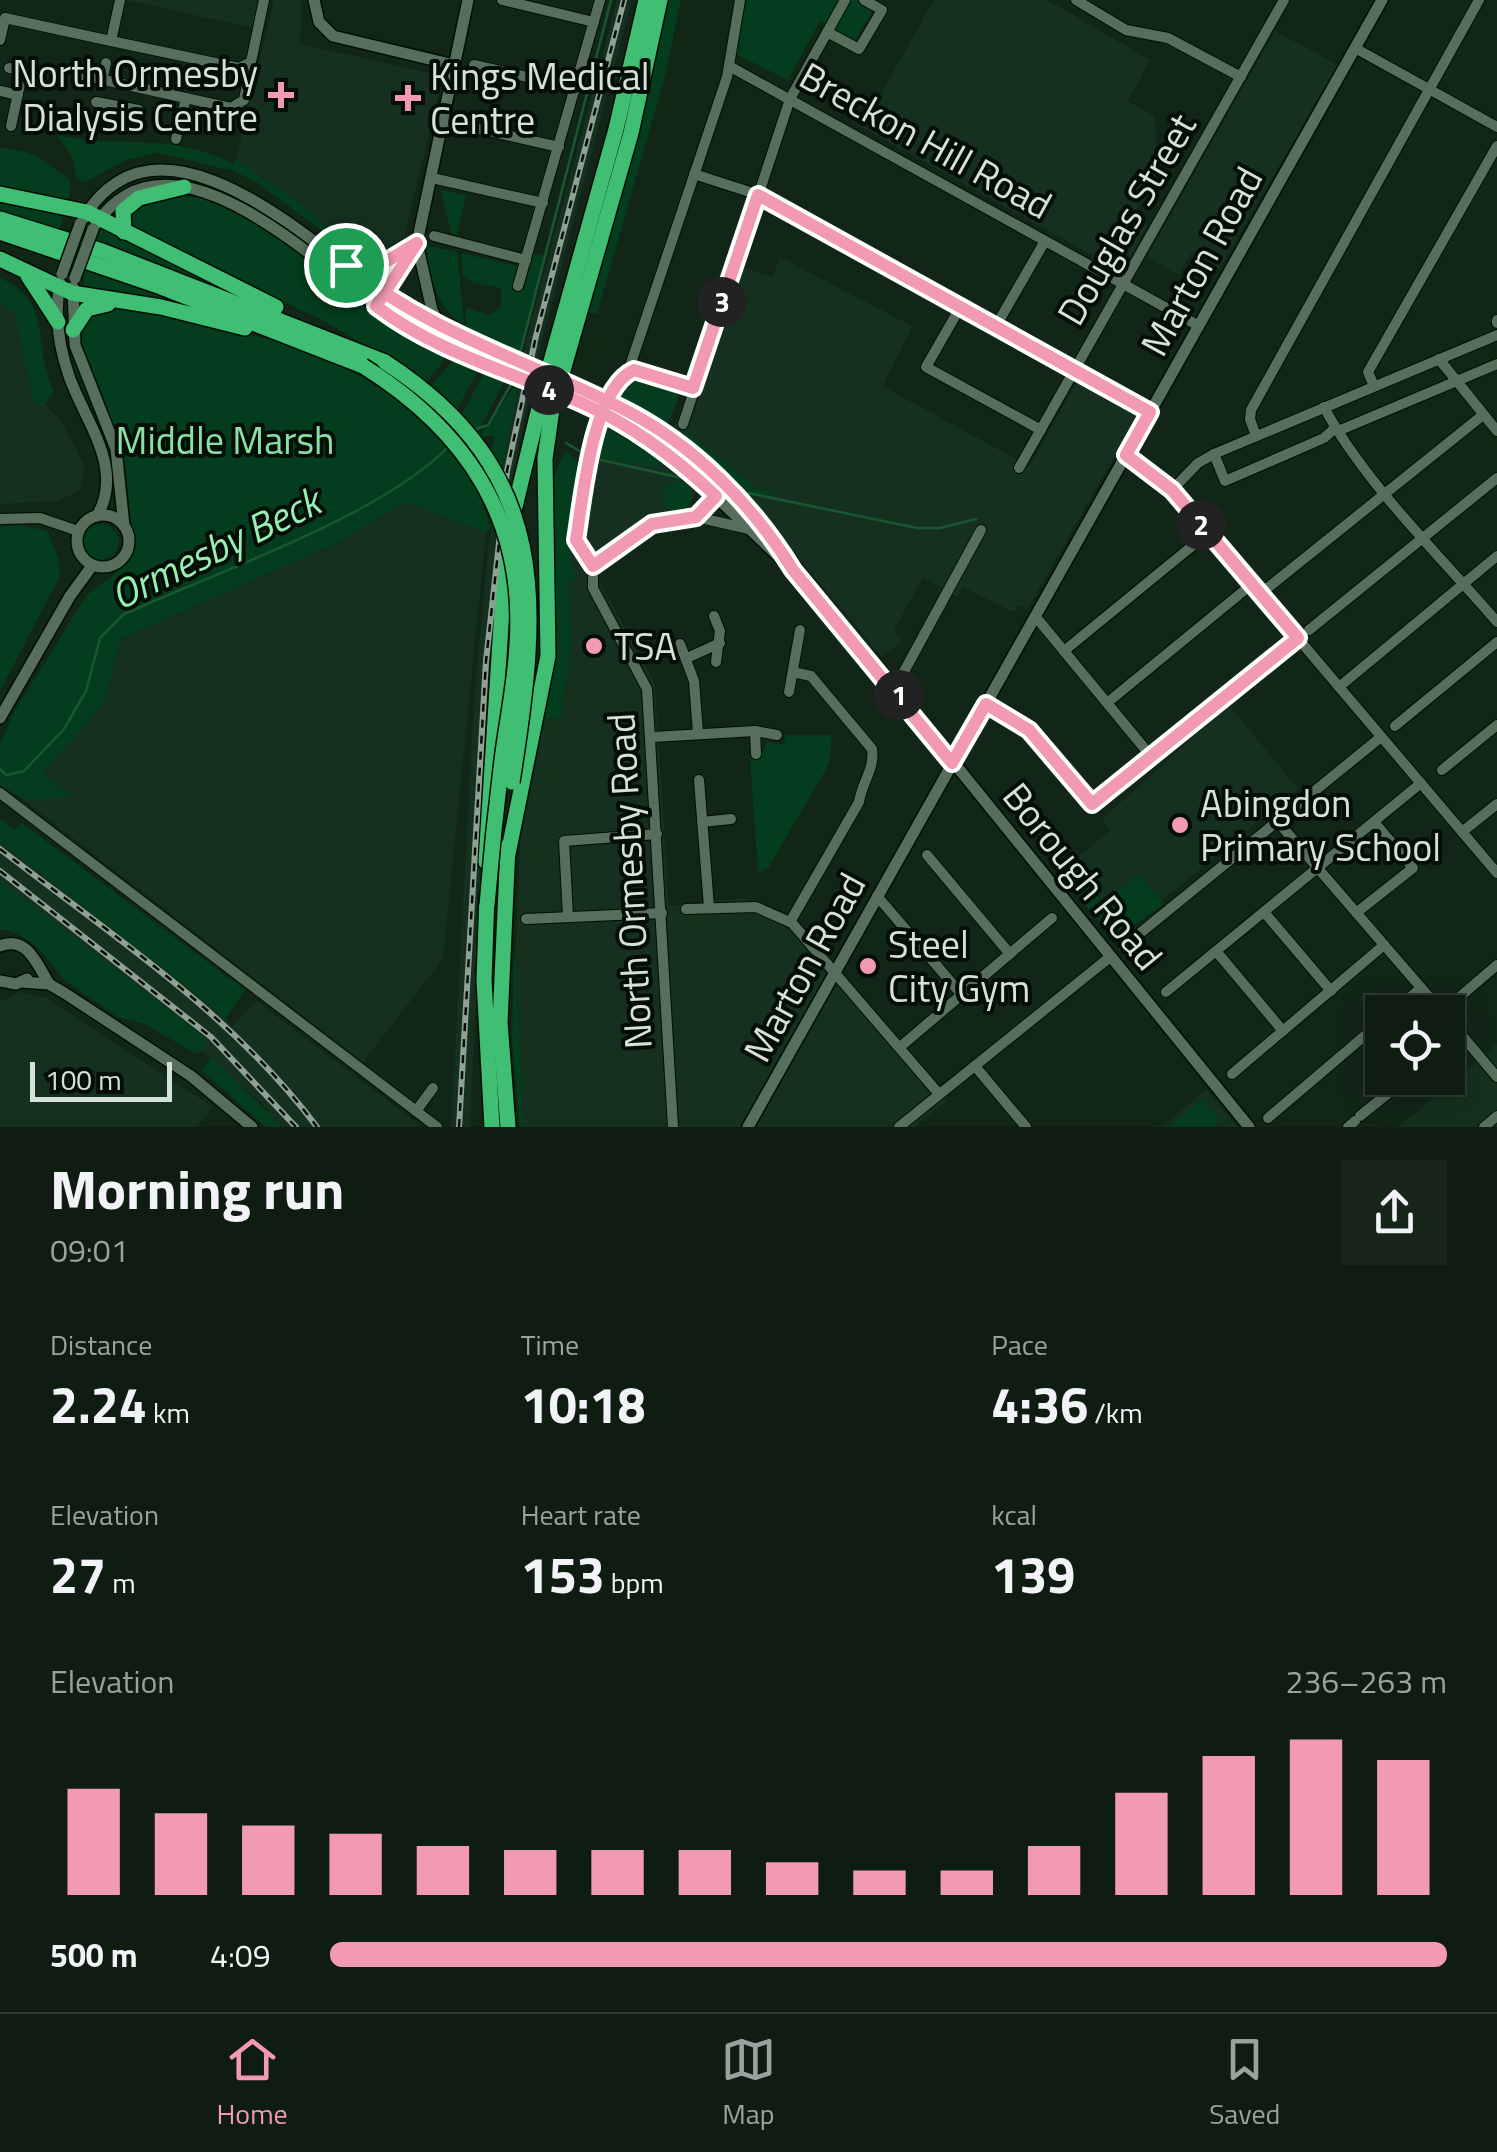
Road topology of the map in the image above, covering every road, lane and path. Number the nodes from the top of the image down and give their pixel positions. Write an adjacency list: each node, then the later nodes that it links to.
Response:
1 (120, 0): 20 (street)
2 (264, 0): 22 (street)
3 (314, 0): 25 (street)
4 (468, 0): 25 (street)
5 (502, 0): 16 (street)
6 (600, 0): 17 (street)
7 (646, 0): 157 (highway, bridge)
8 (660, 0): 152 (highway)
9 (740, 0): 26 (street, North Ormesby Road)
10 (845, 0): 18 (street)
11 (864, 0): 18 (street)
12 (1076, 0): 29 (street)
13 (1284, 0): 29 (street, Douglas Street)
14 (1382, 0): 21 (street, Marton Road)
15 (1479, 0): 32 (street)
16 (537, 4): 17 (street)
17 (594, 22): 31 (street)
18 (827, 32): 36 (street)
19 (0, 40): 20 (street)
20 (111, 40): 22 (street)
21 (1355, 48): 32 (street); 69 (street, Marton Road)
22 (251, 62): 35 (street)
23 (106, 63): 30 (street)
24 (474, 65): 31 (street)
25 (454, 66): 38 (street)
26 (729, 66): 36 (street, Breckon Hill Road); 44 (street, North Ormesby Road)
27 (9, 68): 34 (street)
28 (76, 74): 30 (street)
29 (1240, 78): 62 (street, Douglas Street)
30 (106, 81): 35 (street); 37 (street)
31 (576, 88): 42 (street)
32 (1428, 89): 40 (street); 87 (street)
33 (0, 91): 34 (street)
34 (18, 95): 39 (street)
35 (186, 98): 41 (street)
36 (790, 99): 48 (street); 55 (street, Breckon Hill Road)
37 (139, 110)
38 (444, 121): 42 (street); 45 (street)
39 (11, 126)
40 (1497, 127)
41 (176, 140)
42 (559, 146): 49 (street)
43 (1497, 146): 78 (street)
44 (694, 174): 48 (street); 76 (street, North Ormesby Road)
45 (432, 178): 49 (street); 56 (street)
46 (184, 187): 51 (street, Borough Road); 53 (highway); 64 (street, Borough Road)
47 (0, 194): 51 (highway)
48 (758, 195): 66 (street); 79 (street)
49 (543, 203): 58 (street)
50 (0, 219): 72 (highway)
51 (90, 221): 53 (highway); 59 (street, Borough Road); 61 (street, Borough Road, bridge)
52 (0, 232): 72 (highway)
53 (124, 232): 72 (highway)
54 (434, 236): 58 (street)
55 (1045, 241): 62 (street, Breckon Hill Road); 68 (street)
56 (417, 243): 59 (street); 64 (street); 70 (street)
57 (0, 259): 60 (highway)
58 (526, 260): 63 (street)
59 (346, 265): 64 (street, Borough Road)
60 (24, 272): 61 (highway); 67 (highway)
61 (67, 283): 65 (highway); 67 (street, Borough Road)
62 (1124, 284): 69 (street, Breckon Hill Road); 75 (street, Douglas Street)
63 (518, 286)
64 (380, 300): 70 (street, Borough Road); 95 (street, Borough Road, bridge)
65 (141, 305): 67 (highway); 72 (highway)
66 (961, 306): 68 (street); 84 (street)
67 (65, 326): 96 (street); 99 (street)
68 (996, 326): 75 (street)
69 (1198, 326): 81 (street, Marton Road)
70 (447, 332): 92 (street, Borough Road, bridge)
71 (1497, 335): 73 (street)
72 (315, 338): 152 (highway, bridge); 157 (highway, bridge)
73 (1440, 359): 77 (street); 78 (street)
74 (1497, 364): 77 (street)
75 (1075, 370): 81 (street); 84 (street, Douglas Street)
76 (628, 372): 79 (street); 107 (street, North Ormesby Road)
77 (1456, 378): 82 (street); 85 (street)
78 (1374, 386): 80 (street)
79 (693, 388): 83 (street)
80 (1324, 407): 85 (street); 87 (street)
81 (1150, 412): 89 (street, Marton Road)
82 (1483, 415): 86 (street); 94 (street)
83 (682, 424)
84 (1041, 430): 90 (street, Douglas Street)
85 (1336, 430): 88 (street); 94 (street)
86 (1497, 431)
87 (1256, 436): 88 (street)
88 (1214, 454): 93 (street)
89 (1126, 455): 93 (street); 113 (street, Marton Road)
90 (1019, 468)
91 (1497, 478): 104 (street)
92 (726, 486): 95 (street); 108 (street, Borough Road)
93 (1172, 490): 103 (street)
94 (1386, 492): 104 (street); 111 (street)
95 (716, 496): 97 (street); 100 (street, Borough Road)
96 (97, 516): 99 (street); 102 (street)
97 (696, 517): 100 (street); 107 (street)
98 (0, 519): 102 (street)
99 (124, 526): 106 (street)
100 (750, 530): 108 (street, Borough Road)
101 (980, 530): 126 (street)
102 (78, 531): 106 (street)
103 (1208, 533): 110 (street); 121 (street)
104 (1424, 537): 109 (street); 116 (street)
105 (1497, 556): 109 (street)
106 (92, 566): 130 (street)
107 (593, 566): 136 (street, North Ormesby Road)
108 (793, 570): 126 (street, Borough Road)
109 (1464, 583): 114 (street); 125 (street)
110 (1252, 584): 111 (street); 128 (street)
111 (1260, 594): 117 (street)
112 (714, 616): 119 (street)
113 (1036, 616): 121 (street); 129 (street, Marton Road)
114 (1497, 622)
115 (800, 630): 124 (street)
116 (1308, 630)
117 (1298, 638): 125 (street); 139 (street)
118 (1497, 642): 132 (street)
119 (720, 643): 122 (street); 123 (street)
120 (680, 644): 122 (street)
121 (1064, 651): 128 (street)
122 (687, 658): 134 (street)
123 (716, 662)
124 (793, 672): 127 (street); 166 (street)
125 (1339, 687): 137 (street)
126 (894, 690): 140 (street, Borough Road)
127 (788, 692)
128 (1107, 702): 139 (street)
129 (986, 704): 139 (street); 140 (street, Marton Road)
130 (0, 718)
131 (1497, 725): 141 (street)
132 (1395, 726)
133 (754, 731): 134 (street); 135 (street); 138 (street)
134 (698, 733): 136 (street)
135 (778, 735)
136 (652, 737): 151 (street, North Ormesby Road)
137 (1381, 737): 143 (street); 148 (street)
138 (756, 754)
139 (1150, 755)
140 (952, 763): 156 (street, Marton Road); 172 (street, Borough Road)
141 (1442, 770)
142 (699, 780): 147 (street)
143 (1420, 783): 149 (street); 150 (street)
144 (0, 793): 197 (street)
145 (1497, 804): 150 (street)
146 (731, 818): 147 (street)
147 (702, 822): 158 (street)
148 (1278, 822): 154 (street); 169 (street)
149 (1374, 822): 154 (street); 161 (street)
150 (1462, 832): 155 (street)
151 (657, 834): 162 (street, North Ormesby Road); 163 (street)
152 (508, 854): 186 (highway)
153 (928, 854): 171 (street)
154 (1318, 868): 160 (street); 161 (street)
155 (1497, 873)
156 (877, 896): 175 (street, Marton Road); 182 (street)
157 (487, 905): 203 (highway)
158 (709, 907): 159 (street); 166 (street)
159 (686, 909)
160 (1264, 912): 170 (street); 180 (street)
161 (1356, 912): 168 (street)
162 (662, 913): 163 (street); 206 (street, North Ormesby Road)
163 (568, 916): 165 (street)
164 (1052, 918): 171 (street)
165 (526, 919)
166 (791, 922): 175 (street)
167 (2, 944): 173 (street)
168 (1384, 946): 179 (street); 180 (street)
169 (1122, 947)
170 (1216, 951): 181 (street); 187 (street)
171 (1010, 954): 182 (street)
172 (1110, 957): 191 (street); 210 (street, Borough Road)
173 (33, 962): 177 (street); 178 (street)
174 (1497, 965): 185 (street)
175 (835, 972): 190 (street); 207 (street, Marton Road)
176 (0, 981): 177 (street)
177 (22, 982): 178 (street)
178 (49, 984): 201 (street)
179 (1421, 988): 183 (street); 184 (street)
180 (1331, 991): 187 (street)
181 (1166, 992)
182 (962, 994): 190 (street)
183 (1413, 995)
184 (1427, 995)
185 (1462, 995)
186 (500, 1022): 204 (highway); 205 (highway)
187 (1282, 1031): 192 (street)
188 (1365, 1035): 199 (street)
189 (1465, 1039): 193 (street)
190 (900, 1047): 195 (street)
191 (974, 1066): 195 (street); 209 (street)
192 (1232, 1074)
193 (1497, 1077)
194 (433, 1088): 197 (street)
195 (939, 1094): 208 (street)
196 (1387, 1095): 200 (street)
197 (416, 1111): 202 (street)
198 (1497, 1116): 211 (street)
199 (1268, 1118)
200 (1354, 1122)
201 (252, 1127)
202 (437, 1127)
203 (492, 1127)
204 (508, 1127)
205 (516, 1127)
206 (673, 1127)
207 (748, 1127)
208 (899, 1127)
209 (1026, 1127)
210 (1249, 1127)
211 (1484, 1127)

